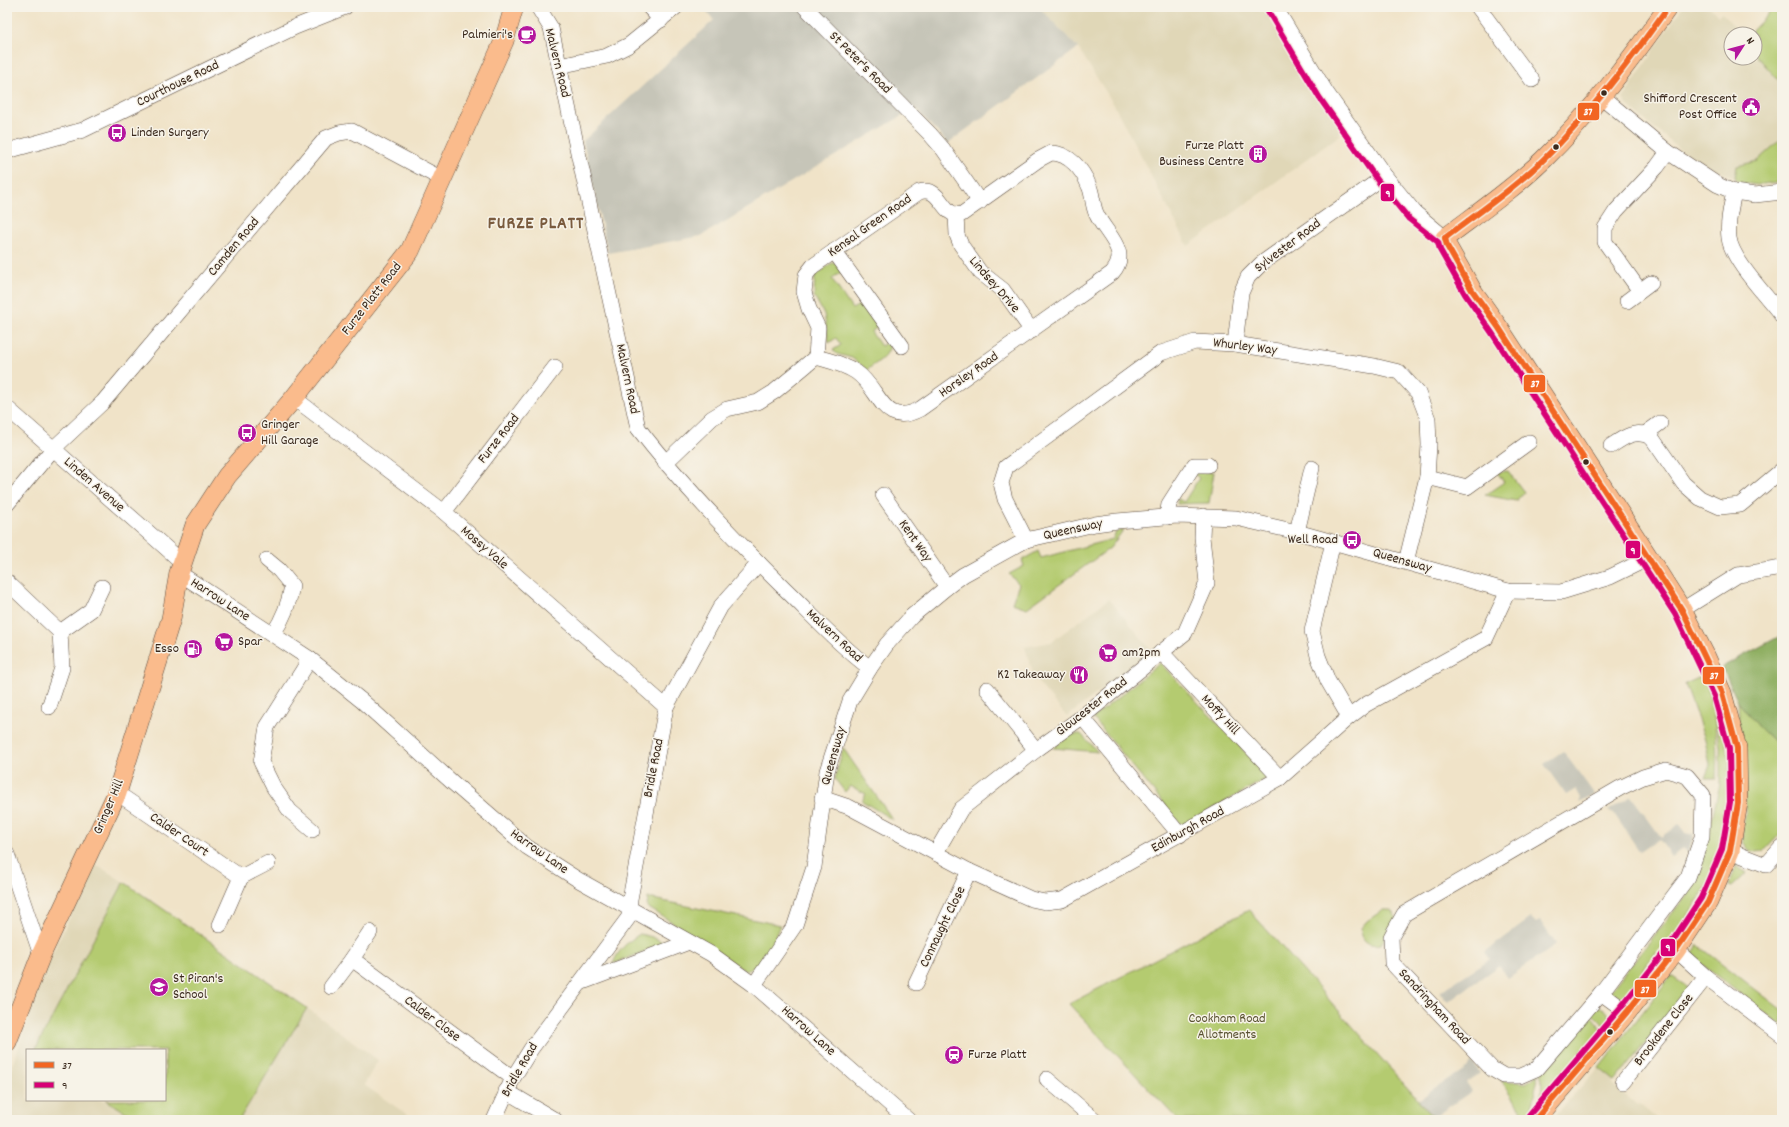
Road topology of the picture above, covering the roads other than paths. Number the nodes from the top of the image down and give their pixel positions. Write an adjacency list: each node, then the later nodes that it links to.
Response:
1 (345, 7): 14 (street, Courthouse Road)
2 (514, 7): 17 (main road, Furze Platt Road)
3 (538, 7): 11 (street, Malvern Road)
4 (649, 7): 10 (street)
5 (676, 7): 10 (street)
6 (805, 7): 20 (street, St Peter's Road)
7 (1275, 7): 16 (street)
8 (1478, 7): 12 (street)
9 (1668, 7): 13 (main road)
10 (661, 20): 11 (street)
11 (559, 66): 38 (street, Malvern Road)
12 (1532, 80)
13 (1602, 97): 15 (street); 22 (main road)
14 (7, 151)
15 (1668, 152): 18 (street); 24 (street)
16 (1385, 176): 22 (street); 27 (street, Sylvester Road)
17 (442, 179): 31 (main road, Furze Platt Road); 37 (street, Camden Road)
18 (1734, 192): 19 (street); 25 (street)
19 (1782, 192)
20 (980, 202): 21 (street); 26 (street, Horsley Road)
21 (956, 216): 23 (street, Kensal Green Road); 26 (street, Lindsey Drive)
22 (1445, 238): 51 (main road)
23 (834, 251): 28 (street); 29 (street, Kensal Green Road)
24 (1627, 301)
25 (1782, 316)
26 (1032, 330): 29 (street, Horsley Road)
27 (1235, 344): 42 (street, Whurley Way); 49 (street, Whurley Way)
28 (902, 346)
29 (816, 357): 38 (street)
30 (555, 367): 45 (street, Furze Road)
31 (294, 398): 45 (street, Mossy Vale); 55 (main road, Furze Platt Road)
32 (7, 408): 37 (street, Linden Avenue)
33 (1660, 423): 34 (street)
34 (1645, 434): 36 (street); 41 (street)
35 (1529, 442): 42 (street)
36 (1611, 446)
37 (53, 449): 44 (street, Camden Road); 55 (street, Linden Avenue)
38 (666, 463): 54 (street, Malvern Road)
39 (1208, 465): 47 (street)
40 (1312, 468): 48 (street)
41 (1782, 470)
42 (1427, 478): 53 (street, Whurley Way)
43 (883, 495): 59 (street, Kent Way)
44 (7, 504)
45 (444, 512): 69 (street, Mossy Vale)
46 (1203, 516): 47 (street, Queensway); 48 (street, Queensway); 64 (street, Gloucester Road)
47 (1167, 517): 49 (street, Queensway)
48 (1297, 532): 50 (street, Queensway)
49 (1026, 540): 59 (street, Queensway)
50 (1333, 542): 53 (street, Queensway); 71 (street)
51 (1649, 558): 60 (street, Queensway); 61 (main road)
52 (267, 560): 63 (street)
53 (1406, 562): 60 (street, Queensway)
54 (759, 563): 66 (street, Malvern Road); 69 (street, Bridle Road)
55 (180, 567): 63 (street, Harrow Lane); 74 (main road, Gringer Hill)
56 (1782, 568): 61 (street)
57 (7, 582): 62 (street)
58 (102, 587): 62 (street)
59 (947, 587): 66 (street, Queensway)
60 (1508, 591): 71 (street, Edinburgh Road)
61 (1682, 610): 79 (main road)
62 (60, 632): 68 (street)
63 (273, 634): 65 (street, Harrow Lane)
64 (1161, 652): 70 (street, Gloucester Road); 73 (street, Moffy Hill)
65 (310, 660): 76 (street); 85 (street, Harrow Lane)
66 (870, 668): 75 (street, Queensway)
67 (987, 689): 72 (street)
68 (49, 707)
69 (666, 707): 85 (street, Bridle Road)
70 (1082, 716): 72 (street, Gloucester Road); 77 (street)
71 (1349, 716): 73 (street, Edinburgh Road)
72 (1036, 750): 80 (street, Gloucester Road)
73 (1280, 778): 77 (street, Edinburgh Road)
74 (117, 793): 84 (street, Calder Court); 90 (main road, Gringer Hill)
75 (822, 798): 80 (street, Edinburgh Road); 95 (street, Queensway)
76 (312, 830)
77 (1180, 835): 83 (street, Edinburgh Road)
78 (1782, 847): 79 (street)
79 (1730, 851): 89 (main road)
80 (936, 852): 83 (street, Edinburgh Road)
81 (7, 854): 90 (street)
82 (268, 863): 84 (street)
83 (970, 871): 94 (street, Connaught Close)
84 (241, 877): 86 (street)
85 (630, 907): 88 (street, Harrow Lane); 93 (street, Bridle Road)
86 (220, 925)
87 (370, 932): 91 (street)
88 (689, 942): 93 (street); 95 (street, Harrow Lane)
89 (1676, 950): 92 (street); 98 (main road)
90 (41, 955): 100 (main road, Gringer Hill)
91 (352, 959): 96 (street); 103 (street, Calder Close)
92 (1706, 977): 99 (street); 102 (street, Brookdene Close)
93 (580, 983): 103 (street, Bridle Road)
94 (916, 983)
95 (754, 985): 106 (street, Harrow Lane)
96 (331, 986)
97 (1601, 993): 97 (street, Sandringham Road); 98 (street)
98 (1627, 1012): 108 (main road)
99 (1782, 1035)
100 (7, 1042)
101 (1047, 1078): 107 (street)
102 (1622, 1082)
103 (509, 1085): 104 (street, Bridle Road); 105 (street, Calder Close)
104 (494, 1120)
105 (555, 1120)
106 (908, 1120)
107 (1095, 1120)
108 (1535, 1120)

